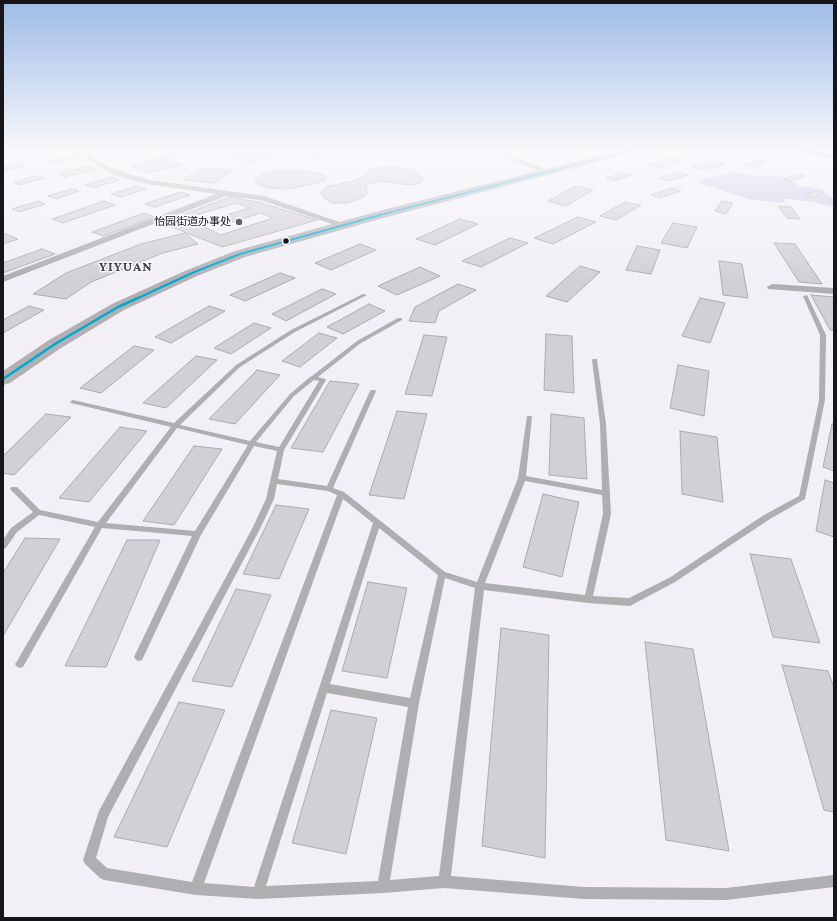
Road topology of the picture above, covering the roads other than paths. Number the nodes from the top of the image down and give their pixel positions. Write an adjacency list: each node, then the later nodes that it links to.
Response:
1 (219, 193): 3 (street)
2 (468, 193): 4 (main road)
3 (225, 194): 4 (street); 5 (street)
4 (344, 225): 12 (main road)
5 (3, 279)
6 (772, 287): 7 (street)
7 (834, 291)
8 (365, 295): 17 (lane)
9 (805, 296): 33 (lane)
10 (400, 319): 13 (lane)
11 (595, 360): 24 (lane)
12 (3, 378)
13 (312, 378): 18 (lane); 19 (lane)
14 (373, 391): 23 (lane)
15 (73, 402): 17 (lane)
16 (529, 417): 20 (lane)
17 (176, 425): 18 (lane); 28 (lane)
18 (253, 442): 19 (lane); 29 (lane)
19 (281, 450): 21 (lane)
20 (522, 478): 24 (lane); 32 (lane)
21 (275, 480): 23 (lane); 41 (lane)
22 (14, 489): 26 (lane)
23 (330, 490): 25 (lane)
24 (606, 493): 33 (lane)
25 (341, 494): 27 (lane); 41 (lane)
26 (38, 512): 28 (lane); 30 (lane)
27 (377, 523): 31 (lane); 36 (lane)
28 (100, 525): 29 (lane); 35 (lane)
29 (197, 534): 34 (lane)
30 (3, 546)
31 (442, 574): 32 (lane); 37 (lane)
32 (480, 586): 33 (lane); 39 (lane)
33 (588, 599)
34 (139, 657)
35 (20, 664)
36 (324, 688): 37 (lane); 42 (lane)
37 (414, 703): 40 (lane)
38 (834, 880): 39 (lane)
39 (444, 882): 40 (lane)
40 (383, 887): 42 (lane)
41 (196, 889): 42 (lane)
42 (258, 893)

